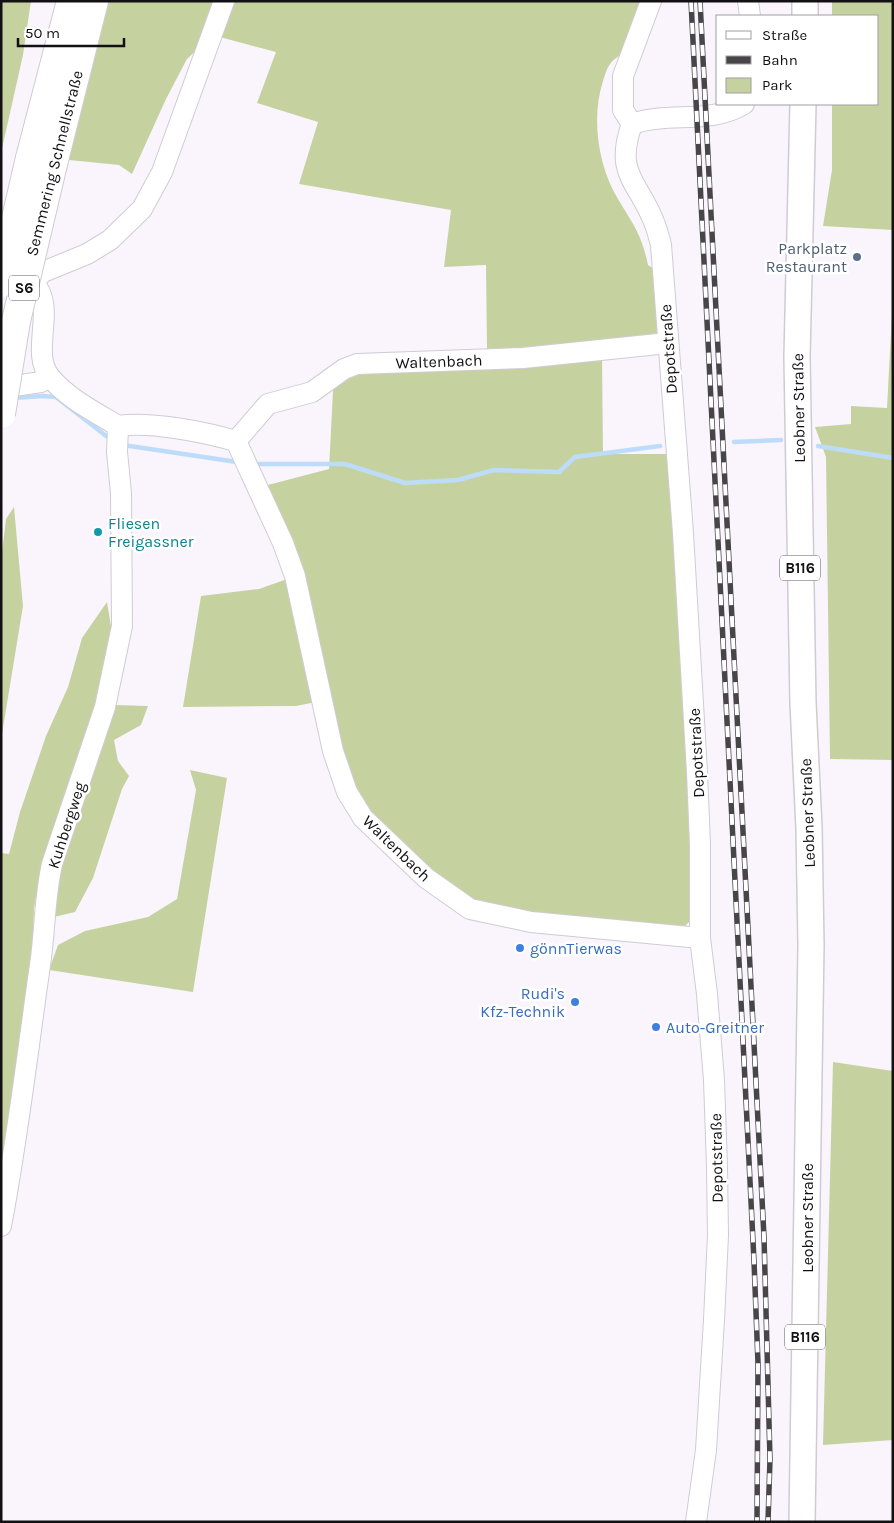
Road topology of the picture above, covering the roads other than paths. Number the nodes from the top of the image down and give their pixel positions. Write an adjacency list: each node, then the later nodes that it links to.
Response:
1 (71, 1): 12 (highway, Semmering Schnellstraße / S6)
2 (94, 1): 12 (highway, Semmering Schnellstraße / S6)
3 (224, 1): 15 (street)
4 (651, 1): 11 (street)
5 (748, 1): 7 (street)
6 (805, 1): 8 (main road)
7 (750, 15)
8 (805, 15)
9 (742, 105): 11 (street)
10 (803, 105): 25 (main road, Leobner Straße / B116)
11 (632, 124): 16 (street, Depotstraße)
12 (41, 161): 14 (highway, Semmering Schnellstraße / S6, bridge); 19 (highway, Semmering Schnellstraße / S6, bridge)
13 (1, 276): 15 (street)
14 (1, 282)
15 (33, 282): 17 (street)
16 (668, 343): 21 (street, Waltenbach); 22 (street, Depotstraße)
17 (49, 376): 18 (street); 20 (street)
18 (1, 388)
19 (1, 414)
20 (118, 426): 21 (street); 23 (street, Kuhbergweg)
21 (236, 441): 22 (street, Waltenbach)
22 (700, 938): 24 (street, Depotstraße)
23 (1, 1226)
24 (696, 1522)
25 (802, 1522)

